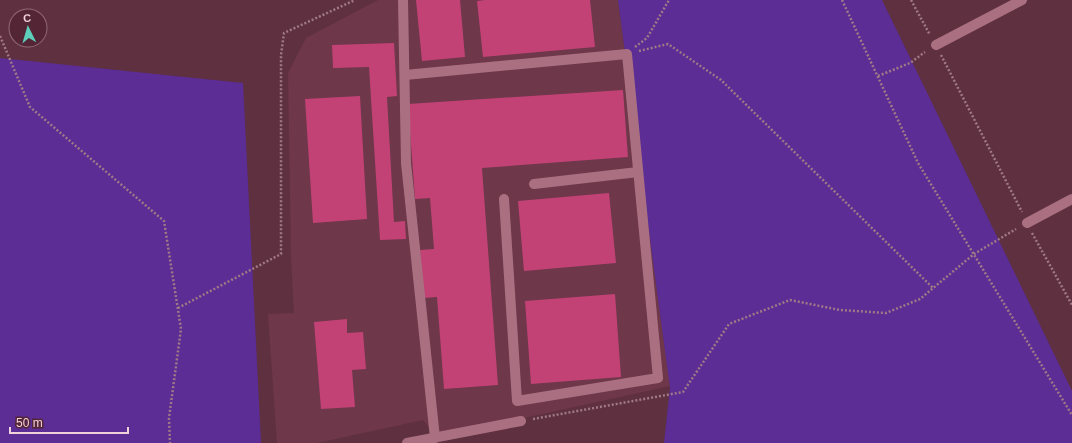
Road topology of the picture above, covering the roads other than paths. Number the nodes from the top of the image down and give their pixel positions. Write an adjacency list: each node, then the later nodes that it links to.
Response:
1 (403, 0): 4 (street)
2 (1022, 0): 3 (street)
3 (936, 44)
4 (405, 75): 5 (street); 11 (street)
5 (638, 172): 6 (street); 7 (street)
6 (534, 184)
7 (504, 199)
8 (1072, 199): 9 (street)
9 (1027, 223)
10 (521, 421): 11 (street)
11 (435, 438): 12 (street)
12 (408, 443)

